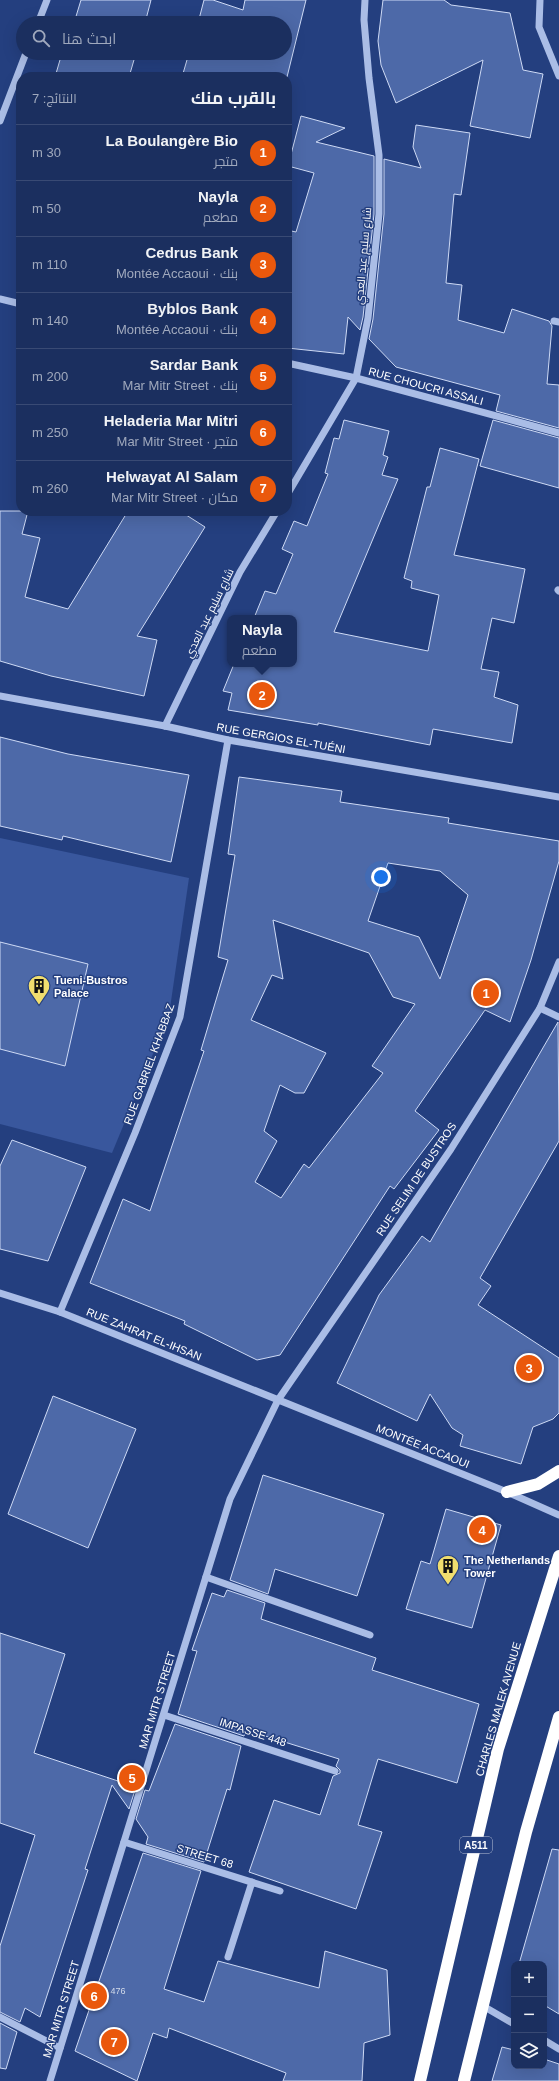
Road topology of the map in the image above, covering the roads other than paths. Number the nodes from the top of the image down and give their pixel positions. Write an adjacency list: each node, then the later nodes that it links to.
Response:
1 (47, 0): 4 (street)
2 (365, 0): 13 (street, شارع سليم عبد العدي)
3 (540, 0): 7 (street)
4 (41, 16)
5 (23, 60): 6 (street)
6 (19, 72)
7 (559, 76)
8 (16, 79): 9 (street)
9 (0, 121)
10 (0, 299): 11 (street)
11 (16, 303)
12 (292, 364): 13 (street, RUE CHOUCRI ASSALI)
13 (356, 378): 14 (street, RUE CHOUCRI ASSALI); 15 (street, شارع سليم عبد العدي)
14 (559, 433)
15 (292, 487)
16 (274, 516): 18 (street, شارع سليم عبد العدي)
17 (0, 696): 18 (street, RUE GERGIOS EL-TUÉNI)
18 (165, 726): 19 (street, RUE GERGIOS EL-TUÉNI)
19 (228, 740): 20 (street, RUE GERGIOS EL-TUÉNI); 25 (street, RUE GABRIEL KHABBAZ)
20 (559, 797)
21 (559, 962): 22 (street, RUE SELIM DE BUSTROS)
22 (540, 1008): 23 (street); 26 (street, RUE SELIM DE BUSTROS)
23 (559, 1017)
24 (0, 1293): 25 (street, RUE ZAHRAT EL-IHSAN)
25 (60, 1312): 26 (street, RUE ZAHRAT EL-IHSAN)
26 (278, 1400): 28 (street, MONTÉE ACCAOUI); 32 (street, MAR MITR STREET)
27 (559, 1471): 28 (highway)
28 (507, 1492): 29 (street, MONTÉE ACCAOUI)
29 (559, 1515)
30 (559, 1556): 33 (highway, CHARLES MALEK AVENUE / A511)
31 (559, 1576): 33 (highway)
32 (206, 1577): 34 (street); 35 (street, MAR MITR STREET)
33 (541, 1612): 49 (highway, CHARLES MALEK AVENUE / A511)
34 (370, 1635)
35 (164, 1715): 37 (street, IMPASSE 448); 38 (street, MAR MITR STREET)
36 (559, 1717): 42 (highway)
37 (335, 1771)
38 (124, 1842): 39 (street, STREET 68); 46 (street, MAR MITR STREET)
39 (252, 1882): 40 (street, STREET 68); 41 (street)
40 (280, 1891)
41 (228, 1957)
42 (483, 2006): 44 (street); 50 (highway)
43 (0, 2017): 46 (street)
44 (511, 2022)
45 (547, 2042): 47 (street)
46 (60, 2048): 48 (street, MAR MITR STREET)
47 (559, 2049)
48 (50, 2081)
49 (420, 2081)
50 (464, 2081)

